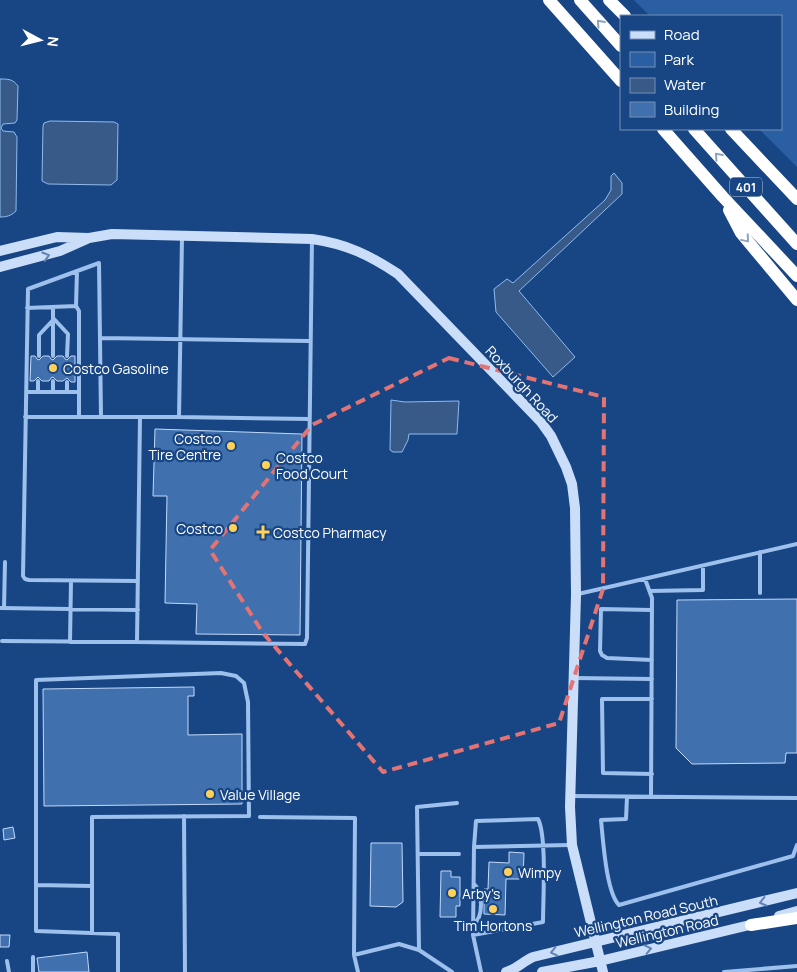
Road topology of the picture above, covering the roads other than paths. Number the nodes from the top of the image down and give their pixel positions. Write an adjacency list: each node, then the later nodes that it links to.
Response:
1 (549, 0): 6 (highway)
2 (580, 0): 5 (highway, one-way to 2)
3 (609, 0): 4 (highway)
4 (623, 15)
5 (620, 45)
6 (620, 80)
7 (664, 130): 10 (highway, 401)
8 (695, 130): 15 (highway, 401, one-way to 8)
9 (731, 130): 11 (highway)
10 (723, 197): 19 (highway, 401); 20 (highway, one-way to 20)
11 (797, 199)
12 (182, 236): 13 (street, Roxburgh Road); 14 (street, Roxburgh Road); 26 (lane)
13 (89, 238): 16 (street, Roxburgh Road); 17 (street, Roxburgh Road, one-way to 13)
14 (312, 239): 27 (lane); 54 (street, Roxburgh Road)
15 (797, 244)
16 (0, 251)
17 (0, 267)
18 (77, 271): 21 (lane); 23 (lane); 25 (lane)
19 (797, 276)
20 (797, 300)
21 (76, 306): 22 (lane); 38 (lane)
22 (54, 307): 23 (lane); 24 (lane)
23 (27, 308): 34 (lane)
24 (54, 319): 28 (lane); 29 (lane); 30 (lane)
25 (101, 338): 26 (lane); 41 (lane)
26 (180, 338): 27 (lane); 43 (lane)
27 (310, 341): 44 (lane)
28 (39, 356)
29 (53, 356)
30 (67, 356)
31 (38, 381): 35 (lane)
32 (53, 381): 36 (lane)
33 (67, 382): 37 (lane)
34 (26, 392): 35 (lane); 39 (lane)
35 (38, 392): 36 (lane)
36 (53, 392): 37 (lane)
37 (67, 392): 38 (lane)
38 (79, 392): 40 (lane)
39 (26, 417): 40 (lane); 50 (lane)
40 (79, 417): 41 (lane)
41 (101, 417): 42 (lane)
42 (140, 417): 43 (lane); 51 (lane)
43 (179, 417): 44 (lane)
44 (309, 419): 61 (lane)
45 (797, 544): 46 (lane)
46 (760, 552): 48 (lane); 53 (lane)
47 (5, 562): 55 (lane)
48 (702, 566): 49 (lane); 52 (lane)
49 (645, 579): 52 (lane); 54 (lane)
50 (71, 581): 51 (lane); 56 (lane)
51 (138, 581): 57 (lane)
52 (650, 591): 58 (lane)
53 (760, 593)
54 (576, 595): 63 (street, Roxburgh Road)
55 (2, 608): 56 (lane)
56 (71, 609): 57 (lane); 60 (lane)
57 (138, 610): 61 (lane)
58 (652, 610): 62 (lane); 62 (lane)
59 (2, 642): 60 (lane)
60 (70, 642): 61 (lane)
61 (138, 642)
62 (652, 660): 64 (lane)
63 (574, 678): 64 (lane); 67 (street, Roxburgh Road)
64 (652, 679): 65 (lane)
65 (652, 699): 66 (lane); 66 (lane)
66 (652, 774): 69 (lane)
67 (569, 796): 68 (lane); 74 (street, Roxburgh Road)
68 (627, 797): 69 (lane); 75 (lane)
69 (651, 797): 70 (lane)
70 (797, 798)
71 (457, 803): 78 (lane)
72 (184, 816): 80 (lane); 81 (lane); 99 (lane)
73 (260, 817): 90 (lane)
74 (572, 845): 76 (lane); 88 (street, Roxburgh Road)
75 (797, 845)
76 (543, 846): 77 (lane); 77 (lane); 87 (lane)
77 (474, 847): 87 (lane)
78 (418, 854): 79 (lane); 89 (lane)
79 (459, 854)
80 (36, 885): 81 (lane); 86 (lane)
81 (92, 886): 86 (lane)
82 (797, 893): 88 (street, Wellington Road South, one-way to 88)
83 (797, 911): 85 (street, Wellington Road)
84 (797, 918): 85 (highway)
85 (751, 925): 93 (street, Wellington Road, one-way to 85)
86 (92, 933): 98 (lane)
87 (473, 935): 102 (lane)
88 (596, 942): 93 (street, Roxburgh Road); 95 (street, Wellington Road South, one-way to 95)
89 (419, 950): 90 (lane); 101 (lane)
90 (354, 956): 100 (lane)
91 (33, 958): 97 (lane)
92 (7, 961): 96 (lane)
93 (600, 961): 103 (street, Wellington Road); 104 (street, Roxburgh Road)
94 (797, 966): 105 (lane)
95 (514, 971)
96 (8, 972)
97 (33, 972)
98 (118, 972)
99 (185, 972)
100 (358, 972)
101 (452, 972)
102 (481, 972)
103 (542, 972)
104 (603, 972)
105 (724, 972)

